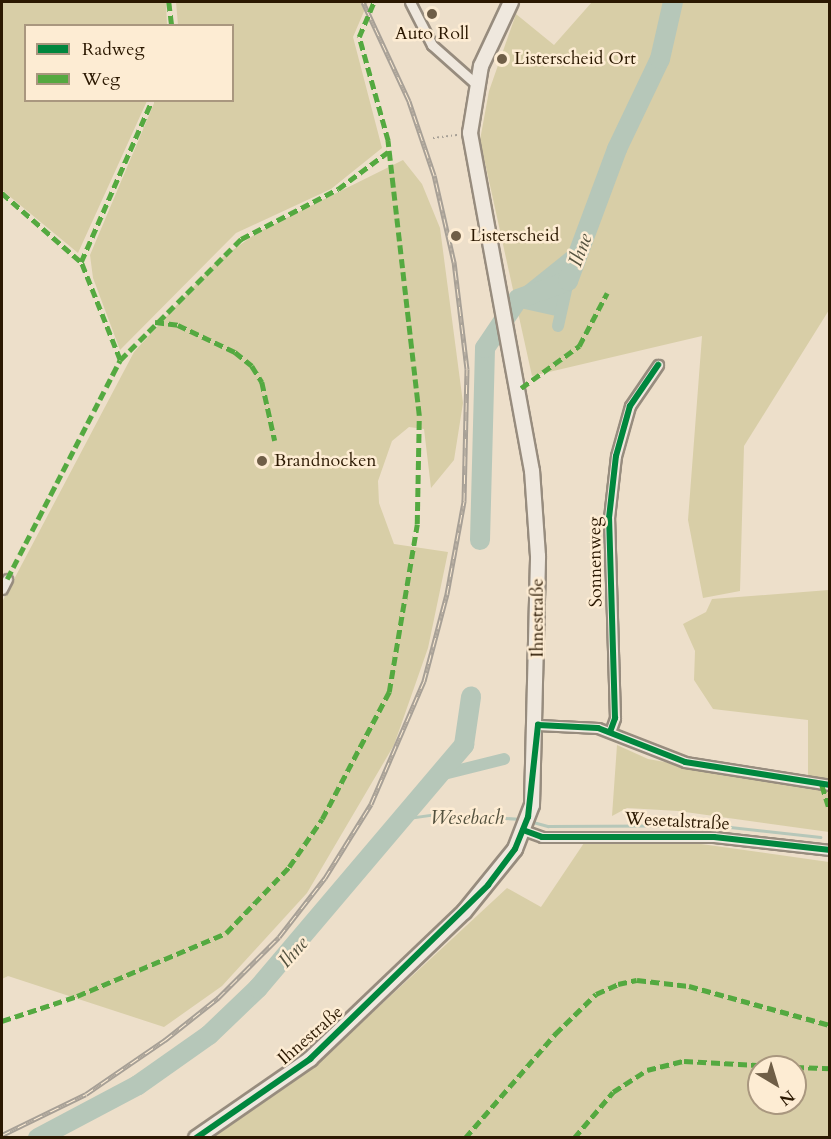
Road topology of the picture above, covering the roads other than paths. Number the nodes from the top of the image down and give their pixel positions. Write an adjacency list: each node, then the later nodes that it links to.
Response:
1 (410, 2): 3 (street)
2 (511, 2): 3 (main road, Ihnestraße)
3 (476, 84): 7 (main road, Ihnestraße)
4 (658, 365): 8 (street, Sonnenweg)
5 (7, 579): 6 (street)
6 (2, 589)
7 (538, 725): 8 (street); 10 (main road, Ihnestraße)
8 (609, 732): 9 (street)
9 (830, 785)
10 (526, 824): 11 (street, Wesetalstraße); 12 (main road, Ihnestraße)
11 (830, 850)
12 (196, 1137)

